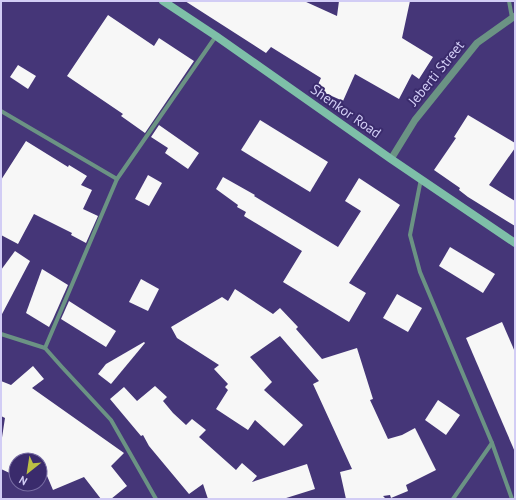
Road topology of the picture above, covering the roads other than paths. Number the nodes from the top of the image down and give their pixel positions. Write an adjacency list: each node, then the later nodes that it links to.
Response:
1 (162, 1): 4 (main road, Shenkor Road)
2 (509, 1): 3 (street)
3 (514, 17): 6 (street, Jeberti Street)
4 (216, 36): 6 (main road, Shenkor Road); 7 (street)
5 (1, 111): 7 (street)
6 (391, 159): 8 (main road, Shenkor Road)
7 (118, 179): 11 (street)
8 (421, 179): 9 (main road, Shenkor Road); 12 (street)
9 (515, 243)
10 (1, 334): 11 (street)
11 (45, 348): 13 (street)
12 (492, 443): 14 (street); 15 (street)
13 (156, 499)
14 (453, 499)
15 (512, 499)

